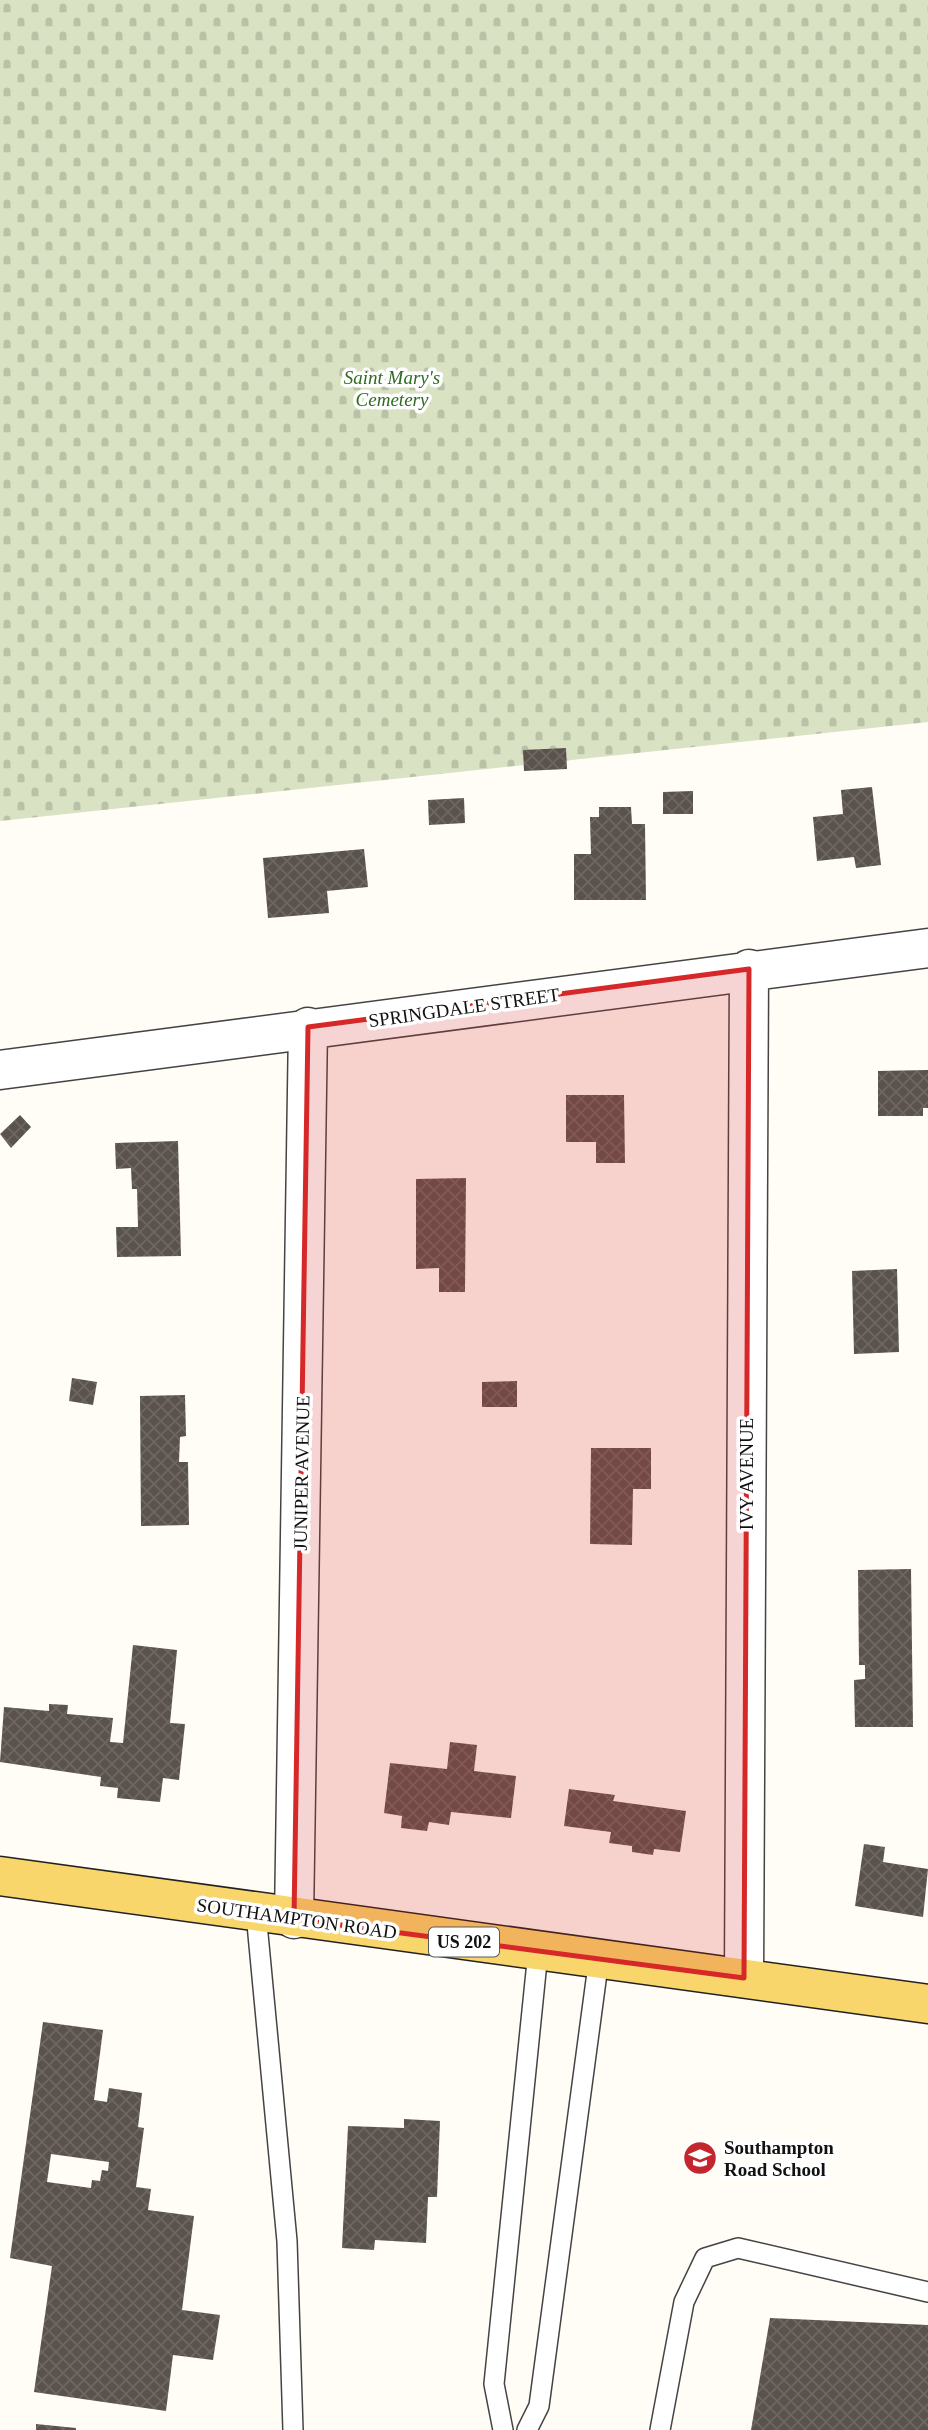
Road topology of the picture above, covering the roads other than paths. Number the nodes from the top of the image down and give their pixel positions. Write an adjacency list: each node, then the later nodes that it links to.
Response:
1 (928, 948): 2 (street, SPRINGDALE STREET)
2 (748, 969): 3 (street, SPRINGDALE STREET); 10 (street, IVY AVENUE)
3 (309, 1027): 4 (street, SPRINGDALE STREET); 7 (street, JUNIPER AVENUE)
4 (0, 1070)
5 (0, 1876): 6 (main road, SOUTHAMPTON ROAD / US 202)
6 (256, 1913): 7 (main road, SOUTHAMPTON ROAD / US 202); 13 (lane)
7 (294, 1919): 8 (main road, SOUTHAMPTON ROAD / US 202)
8 (538, 1952): 9 (main road, SOUTHAMPTON ROAD / US 202); 14 (lane)
9 (599, 1958): 10 (main road, SOUTHAMPTON ROAD / US 202); 15 (lane)
10 (744, 1978): 11 (main road, SOUTHAMPTON ROAD / US 202)
11 (928, 2004)
12 (928, 2292): 16 (lane)
13 (293, 2430)
14 (503, 2430)
15 (527, 2430)
16 (660, 2430)

